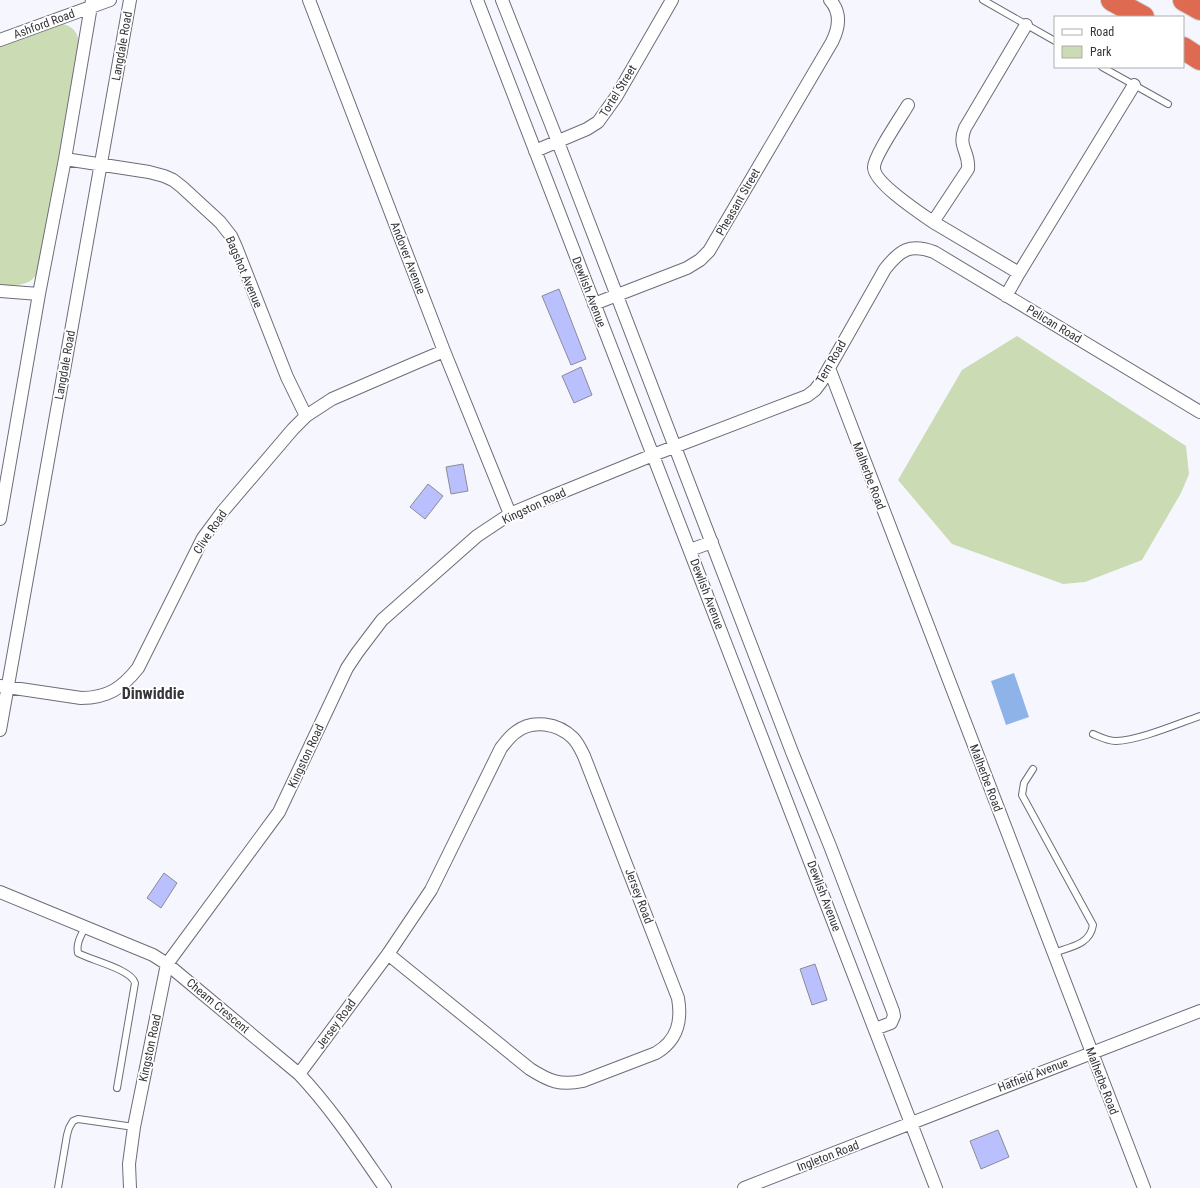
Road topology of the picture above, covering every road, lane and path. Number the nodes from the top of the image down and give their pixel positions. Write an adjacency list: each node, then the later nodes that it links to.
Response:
1 (110, 0): 11 (street, Ashford Road)
2 (130, 0): 29 (street, Langdale Road)
3 (309, 0): 38 (street, Andover Avenue)
4 (477, 0): 27 (street, Dewlish Avenue)
5 (502, 0): 26 (street, Dewlish Avenue)
6 (672, 0): 26 (street, Tortel Street)
7 (830, 0): 35 (street, Pheasant Street)
8 (983, 0): 15 (lane)
9 (1111, 0): 13 (highway); 14 (highway)
10 (1184, 0): 12 (highway)
11 (91, 3): 16 (street, Ashford Road); 28 (street)
12 (1200, 9)
13 (1135, 16)
14 (1141, 16)
15 (1026, 25): 17 (lane); 30 (street)
16 (0, 40)
17 (1054, 40)
18 (1184, 40): 19 (highway)
19 (1200, 48)
20 (1184, 49): 21 (highway)
21 (1200, 59)
22 (1104, 68): 23 (lane)
23 (1134, 85): 24 (lane); 32 (street)
24 (1168, 104)
25 (908, 106): 30 (street)
26 (558, 142): 27 (street, Tortel Street); 35 (street, Dewlish Avenue)
27 (535, 151): 37 (street, Dewlish Avenue)
28 (65, 159): 29 (street, Bagshot Avenue); 34 (street)
29 (100, 164): 41 (street, Bagshot Avenue); 48 (street, Langdale Road)
30 (933, 222): 32 (street)
31 (904, 250): 36 (street, Pelican Road); 39 (street, Tern Road)
32 (1019, 273): 36 (street)
33 (0, 291): 34 (street)
34 (40, 294): 45 (street)
35 (617, 295): 37 (street, Pheasant Street); 42 (street, Dewlish Avenue)
36 (1006, 296): 40 (street, Pelican Road)
37 (594, 304): 43 (street, Dewlish Avenue)
38 (444, 351): 41 (street, Clive Road); 44 (street, Andover Avenue)
39 (829, 368): 42 (street, Tern Road); 57 (street, Malherbe Road)
40 (1200, 412)
41 (306, 416): 48 (street, Clive Road)
42 (675, 447): 43 (street, Tern Road); 46 (street, Dewlish Avenue)
43 (653, 455): 44 (street, Kingston Road); 47 (street, Dewlish Avenue)
44 (510, 514): 59 (street, Kingston Road)
45 (0, 519)
46 (712, 542): 47 (street); 52 (street, Dewlish Avenue)
47 (690, 550): 53 (street, Dewlish Avenue)
48 (4, 687): 50 (street, Langdale Road)
49 (1200, 716): 51 (lane)
50 (0, 730)
51 (1093, 734)
52 (792, 752): 53 (street); 61 (street, Dewlish Avenue)
53 (771, 759): 61 (street, Dewlish Avenue)
54 (1033, 769): 57 (lane)
55 (0, 892): 56 (street, Cheam Crescent)
56 (85, 928): 59 (street, Cheam Crescent); 64 (lane)
57 (1053, 953): 62 (street, Malherbe Road)
58 (388, 954): 58 (street, Jersey Road); 63 (street, Jersey Road)
59 (168, 964): 63 (street, Cheam Crescent); 66 (street, Kingston Road)
60 (1200, 1011): 62 (street, Hatfield Avenue)
61 (874, 1029): 65 (street, Dewlish Avenue)
62 (1092, 1053): 65 (street, Hatfield Avenue); 72 (street, Malherbe Road)
63 (299, 1074): 69 (street, Cheam Crescent)
64 (117, 1088)
65 (912, 1123): 70 (street, Ingleton Road); 71 (street, Dewlish Avenue)
66 (134, 1128): 67 (lane); 68 (street, Kingston Road)
67 (58, 1188)
68 (130, 1188)
69 (385, 1188)
70 (744, 1188)
71 (936, 1188)
72 (1144, 1188)

